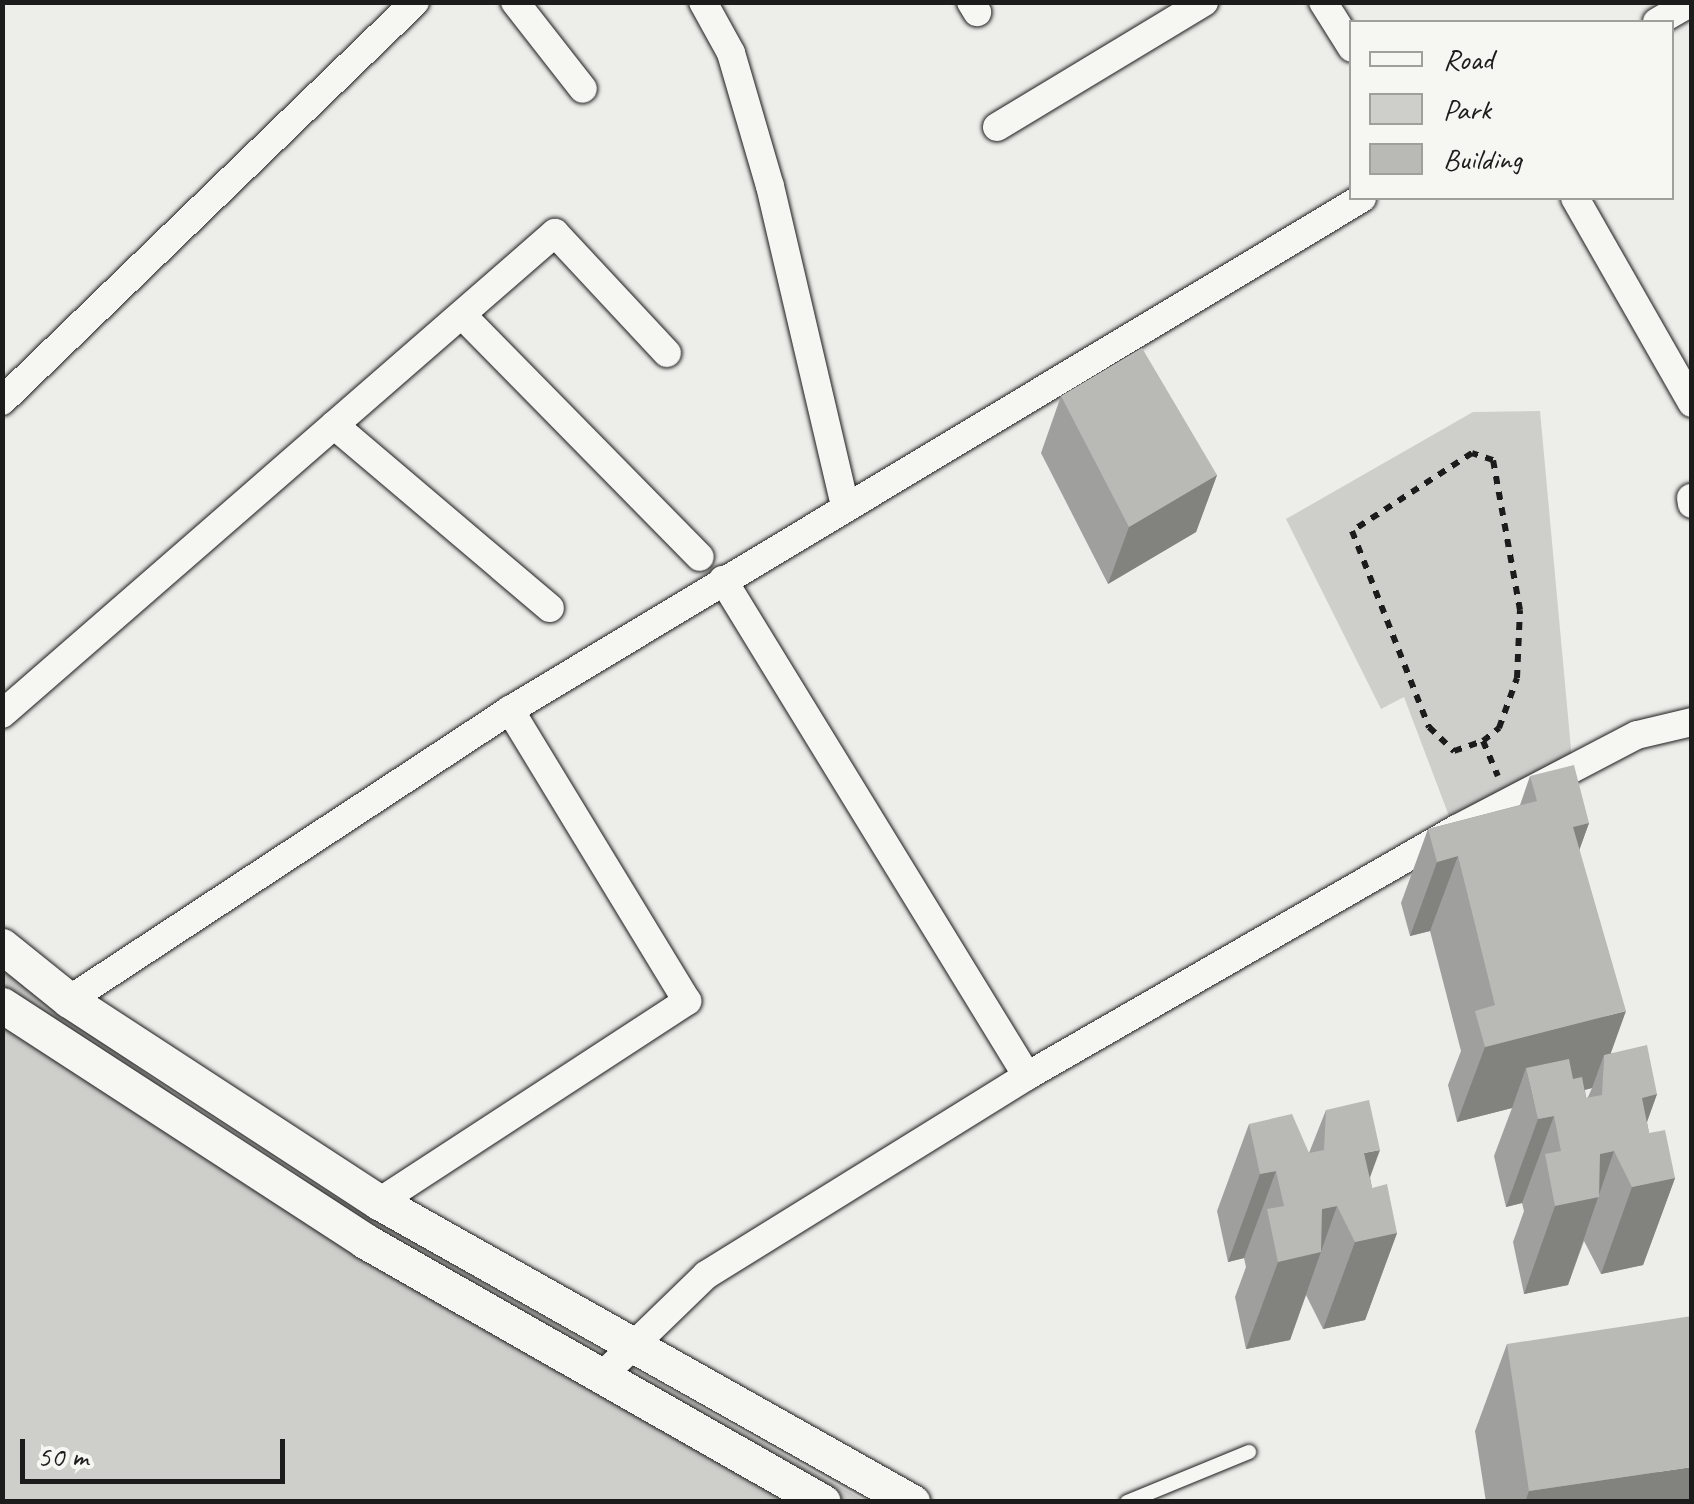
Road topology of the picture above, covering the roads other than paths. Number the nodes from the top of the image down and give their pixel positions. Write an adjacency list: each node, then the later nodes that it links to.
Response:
1 (415, 2): 15 (street)
2 (515, 2): 9 (street)
3 (702, 2): 18 (street)
4 (1204, 2): 10 (street)
5 (1323, 2): 8 (street)
6 (1691, 2): 7 (street)
7 (1660, 20)
8 (1349, 43)
9 (583, 88)
10 (997, 127)
11 (1359, 200): 18 (street)
12 (1576, 200): 16 (street)
13 (462, 314): 14 (street); 17 (street); 19 (street)
14 (666, 352)
15 (2, 401)
16 (1692, 403)
17 (334, 426): 21 (street); 23 (street)
18 (845, 505): 20 (street)
19 (700, 557)
20 (724, 580): 22 (street); 30 (street)
21 (550, 608)
22 (510, 710): 28 (street); 31 (street)
23 (2, 714)
24 (1692, 722): 25 (street)
25 (1546, 782): 26 (street); 30 (street)
26 (1553, 818)
27 (2, 946): 28 (street)
28 (69, 1000): 31 (street)
29 (2, 1005): 33 (street)
30 (1027, 1076): 32 (street)
31 (379, 1202): 32 (street)
32 (636, 1339): 33 (street); 36 (street)
33 (606, 1372): 35 (street)
34 (1250, 1452): 37 (lane)
35 (823, 1502)
36 (912, 1502)
37 (1127, 1502)

